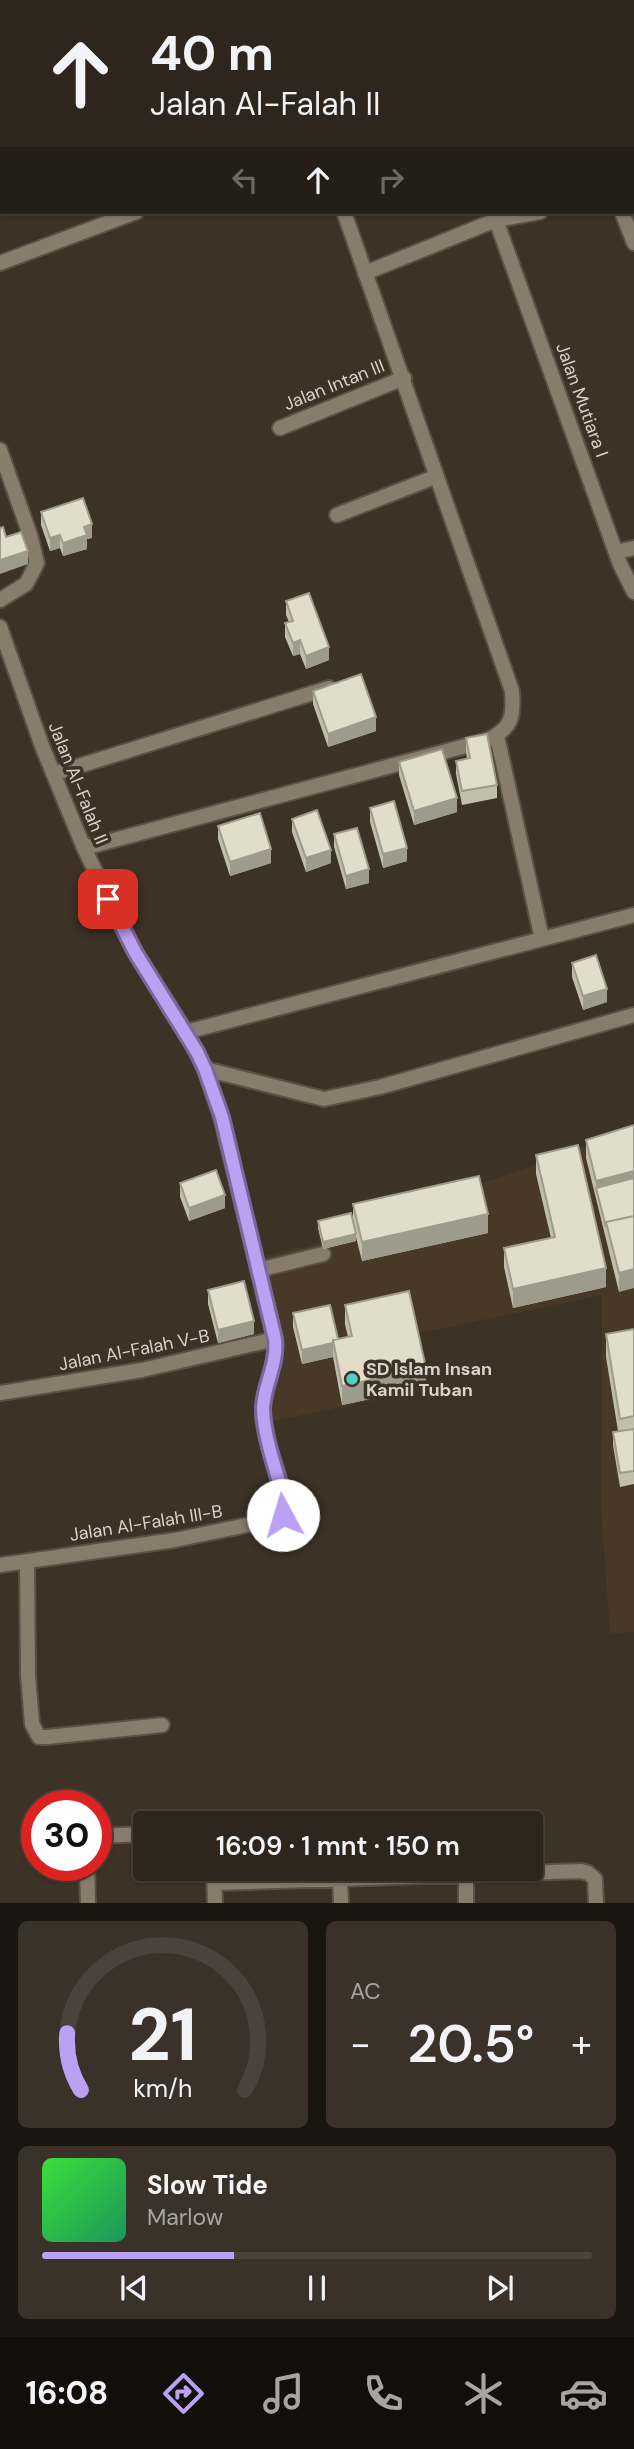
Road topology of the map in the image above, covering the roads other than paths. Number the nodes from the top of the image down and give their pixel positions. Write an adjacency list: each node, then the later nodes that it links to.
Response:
1 (131, 214): 7 (street)
2 (345, 214): 8 (street)
3 (529, 214): 5 (street)
4 (623, 214): 6 (street)
5 (496, 220): 8 (street); 15 (street, Jalan Mutiara I)
6 (634, 243)
7 (0, 263)
8 (365, 273): 9 (street)
9 (404, 378): 10 (street, Jalan Intan III); 12 (street)
10 (279, 428)
11 (0, 450): 17 (street)
12 (435, 477): 13 (street); 20 (street)
13 (337, 515)
14 (634, 548): 15 (street)
15 (616, 552): 16 (street, Jalan Mutiara I)
16 (634, 592)
17 (0, 600)
18 (0, 627): 21 (street, Jalan Al-Falah II)
19 (339, 685): 21 (street)
20 (496, 736): 22 (street); 24 (street)
21 (53, 774): 22 (street, Jalan Al-Falah II)
22 (84, 848): 26 (street, Jalan Al-Falah II)
23 (634, 915): 24 (street)
24 (542, 939): 26 (street)
25 (634, 1015): 27 (street)
26 (186, 1032): 27 (street, Jalan Al-Falah II)
27 (205, 1069): 29 (street, Jalan Al-Falah II)
28 (323, 1254): 29 (street)
29 (259, 1270): 30 (street, Jalan Al-Falah II)
30 (275, 1339): 31 (street, Jalan Al-Falah V-B); 32 (street, Jalan Al-Falah III-B)
31 (0, 1393)
32 (27, 1561): 33 (street, Jalan Al-Falah III-B); 34 (street)
33 (0, 1565)
34 (162, 1725)
35 (133, 1834): 36 (street)
36 (112, 1835)
37 (543, 1872): 46 (street)
38 (87, 1881): 42 (street)
39 (214, 1881): 43 (street)
40 (340, 1881): 44 (street)
41 (466, 1881): 45 (street)
42 (88, 1903)
43 (215, 1903)
44 (341, 1903)
45 (466, 1903)
46 (596, 1903)

